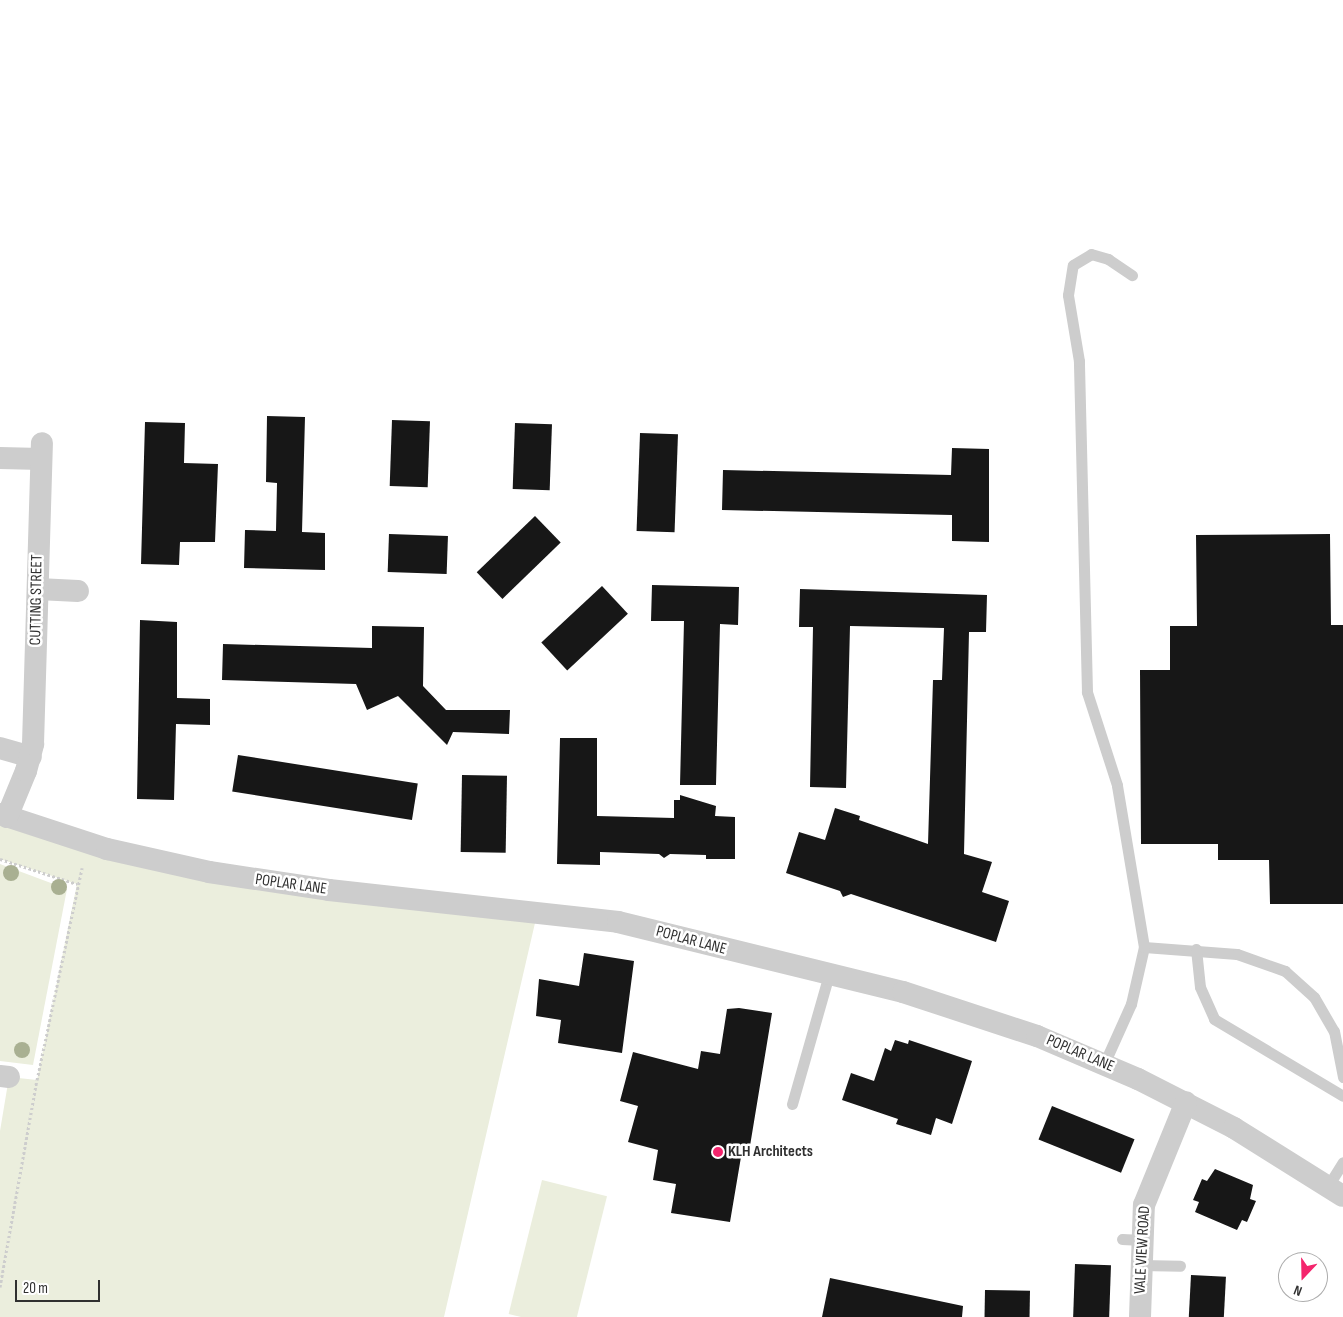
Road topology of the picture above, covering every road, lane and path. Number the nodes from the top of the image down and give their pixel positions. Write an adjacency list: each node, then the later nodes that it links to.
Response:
1 (1132, 276): 11 (lane)
2 (0, 458): 3 (street, CUTTING STREET)
3 (38, 589): 4 (street); 6 (street, CUTTING STREET)
4 (78, 591)
5 (0, 748): 6 (street)
6 (31, 757): 7 (street, CUTTING STREET)
7 (3, 815): 8 (street, POPLAR LANE)
8 (89, 843): 10 (path); 13 (street, POPLAR LANE)
9 (0, 859): 10 (path)
10 (77, 884): 23 (path)
11 (1144, 947): 12 (lane); 14 (lane)
12 (1196, 949): 15 (lane); 16 (lane)
13 (829, 974): 14 (street, POPLAR LANE); 18 (lane)
14 (1104, 1064): 17 (street, POPLAR LANE)
15 (1343, 1077)
16 (1343, 1096)
17 (1186, 1102): 20 (street, POPLAR LANE); 21 (street, VALE VIEW ROAD)
18 (792, 1104)
19 (1343, 1162): 20 (lane)
20 (1335, 1191)
21 (1141, 1265): 22 (lane); 24 (street, VALE VIEW ROAD)
22 (1180, 1266)
23 (0, 1287)
24 (1140, 1317)

